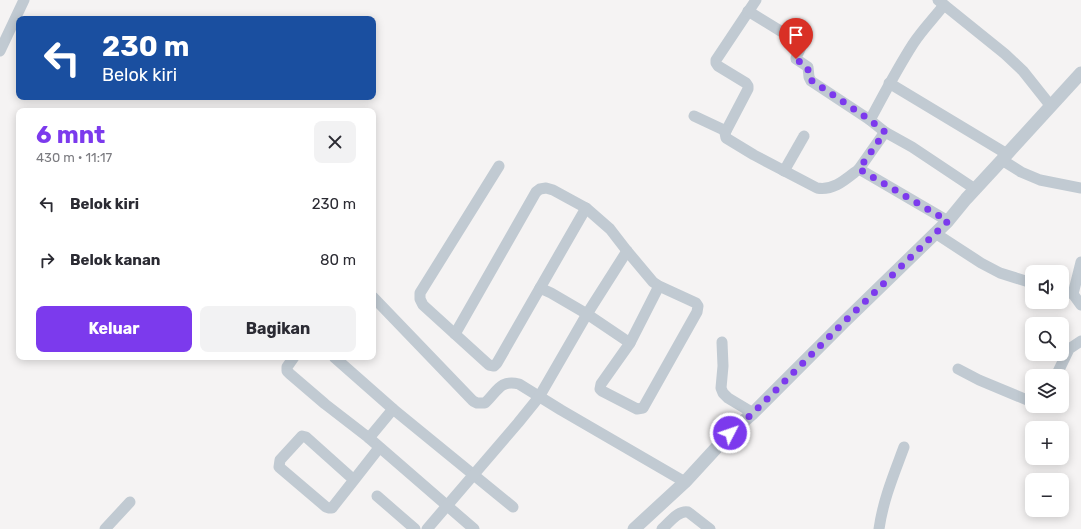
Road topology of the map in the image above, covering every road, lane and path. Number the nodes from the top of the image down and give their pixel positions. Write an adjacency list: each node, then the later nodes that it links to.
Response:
1 (24, 0): 5 (street)
2 (756, 0): 4 (street)
3 (941, 2): 9 (street); 10 (street)
4 (748, 11): 12 (street); 13 (street)
5 (16, 16)
6 (16, 17): 7 (street)
7 (0, 51)
8 (1078, 76): 10 (street)
9 (889, 83): 12 (street); 16 (street)
10 (1050, 106): 16 (street)
11 (694, 116): 13 (street)
12 (870, 120): 14 (street)
13 (726, 131): 19 (street)
14 (885, 132): 18 (street); 21 (street)
15 (804, 136): 19 (street)
16 (1004, 157): 20 (street); 21 (street)
17 (499, 166): 35 (street)
18 (859, 169): 19 (street); 23 (street)
19 (784, 171)
20 (1081, 188)
21 (976, 189): 23 (street)
22 (586, 208): 25 (street); 29 (street); 35 (street)
23 (948, 221): 24 (street)
24 (936, 233): 27 (street); 46 (street)
25 (627, 251): 28 (street); 34 (street)
26 (1081, 262): 30 (street)
27 (1025, 281)
28 (659, 286): 38 (street); 38 (street)
29 (540, 288): 34 (street); 35 (street)
30 (1069, 288)
31 (1069, 294): 33 (street)
32 (376, 300): 43 (street)
33 (1081, 305)
34 (587, 314): 38 (street); 43 (street)
35 (455, 334)
36 (1081, 341): 42 (street)
37 (722, 342): 46 (street)
38 (630, 343)
39 (292, 360): 47 (street)
40 (337, 360): 45 (street)
41 (958, 369): 44 (street)
42 (1059, 369)
43 (539, 397): 50 (street); 52 (street)
44 (1025, 399)
45 (393, 409): 47 (street); 50 (street)
46 (753, 413): 52 (street)
47 (369, 438): 48 (street)
48 (379, 448): 51 (street); 55 (street)
49 (904, 448): 64 (street)
50 (473, 475): 55 (street); 56 (street)
51 (354, 480): 51 (street)
52 (684, 482): 61 (street)
53 (377, 496): 58 (street)
54 (130, 502): 57 (street)
55 (447, 506): 59 (street); 60 (street)
56 (513, 507)
57 (105, 529)
58 (415, 529)
59 (427, 529)
60 (474, 529)
61 (634, 529)
62 (662, 529): 63 (street)
63 (710, 529)
64 (878, 529)

